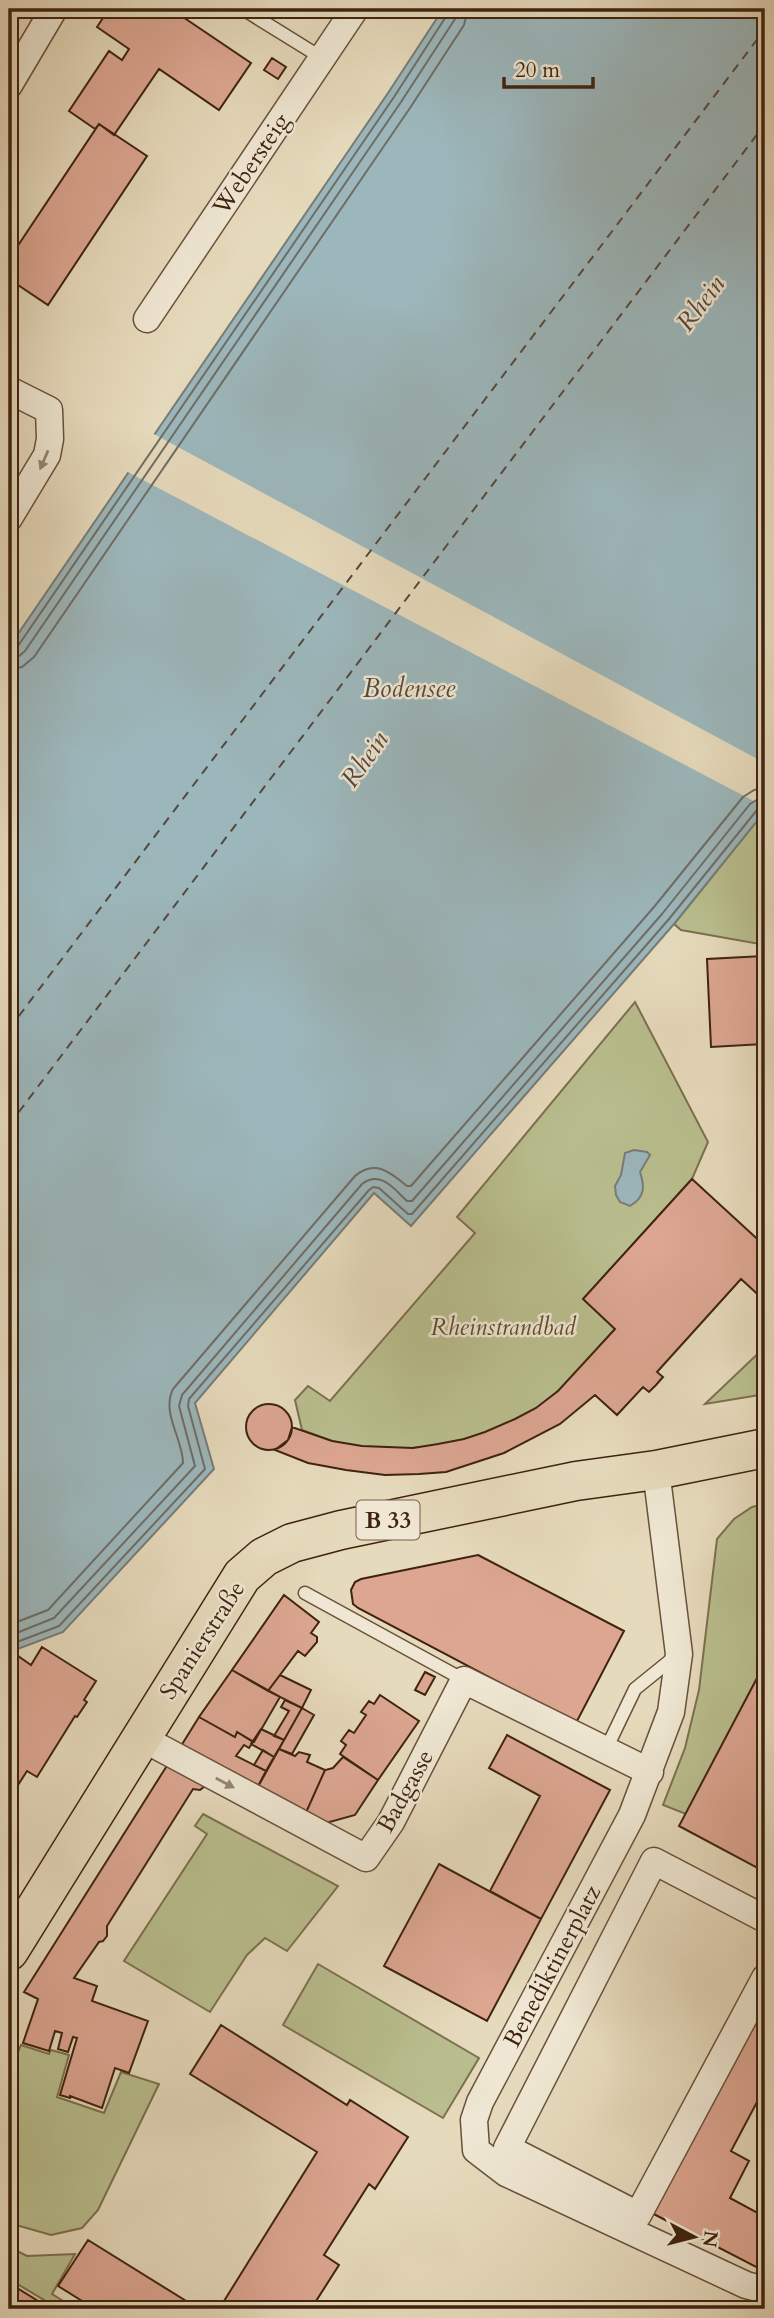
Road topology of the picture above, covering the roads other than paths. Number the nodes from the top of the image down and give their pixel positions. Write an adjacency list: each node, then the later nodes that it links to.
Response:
1 (54, 9): 5 (street)
2 (243, 9): 4 (lane)
3 (355, 9): 4 (street, Webersteig)
4 (322, 58): 6 (street, Webersteig)
5 (9, 85)
6 (147, 319)
7 (9, 390): 8 (street, one-way to 8)
8 (9, 518)
9 (765, 1448): 10 (main road, Spanierstraße / B 33)
10 (656, 1470): 12 (street, Benediktinerplatz); 14 (main road, Spanierstraße / B 33)
11 (305, 1594): 13 (lane)
12 (679, 1654): 15 (lane); 16 (street, Benediktinerplatz)
13 (464, 1680): 14 (street, Badgasse, one-way to 13); 16 (street)
14 (140, 1737): 18 (main road, Spanierstraße / B 33)
15 (610, 1741)
16 (650, 1772): 20 (street, Benediktinerplatz)
17 (765, 1919): 19 (street, Benediktinerplatz)
18 (9, 1951)
19 (765, 1978)
20 (765, 2290)

